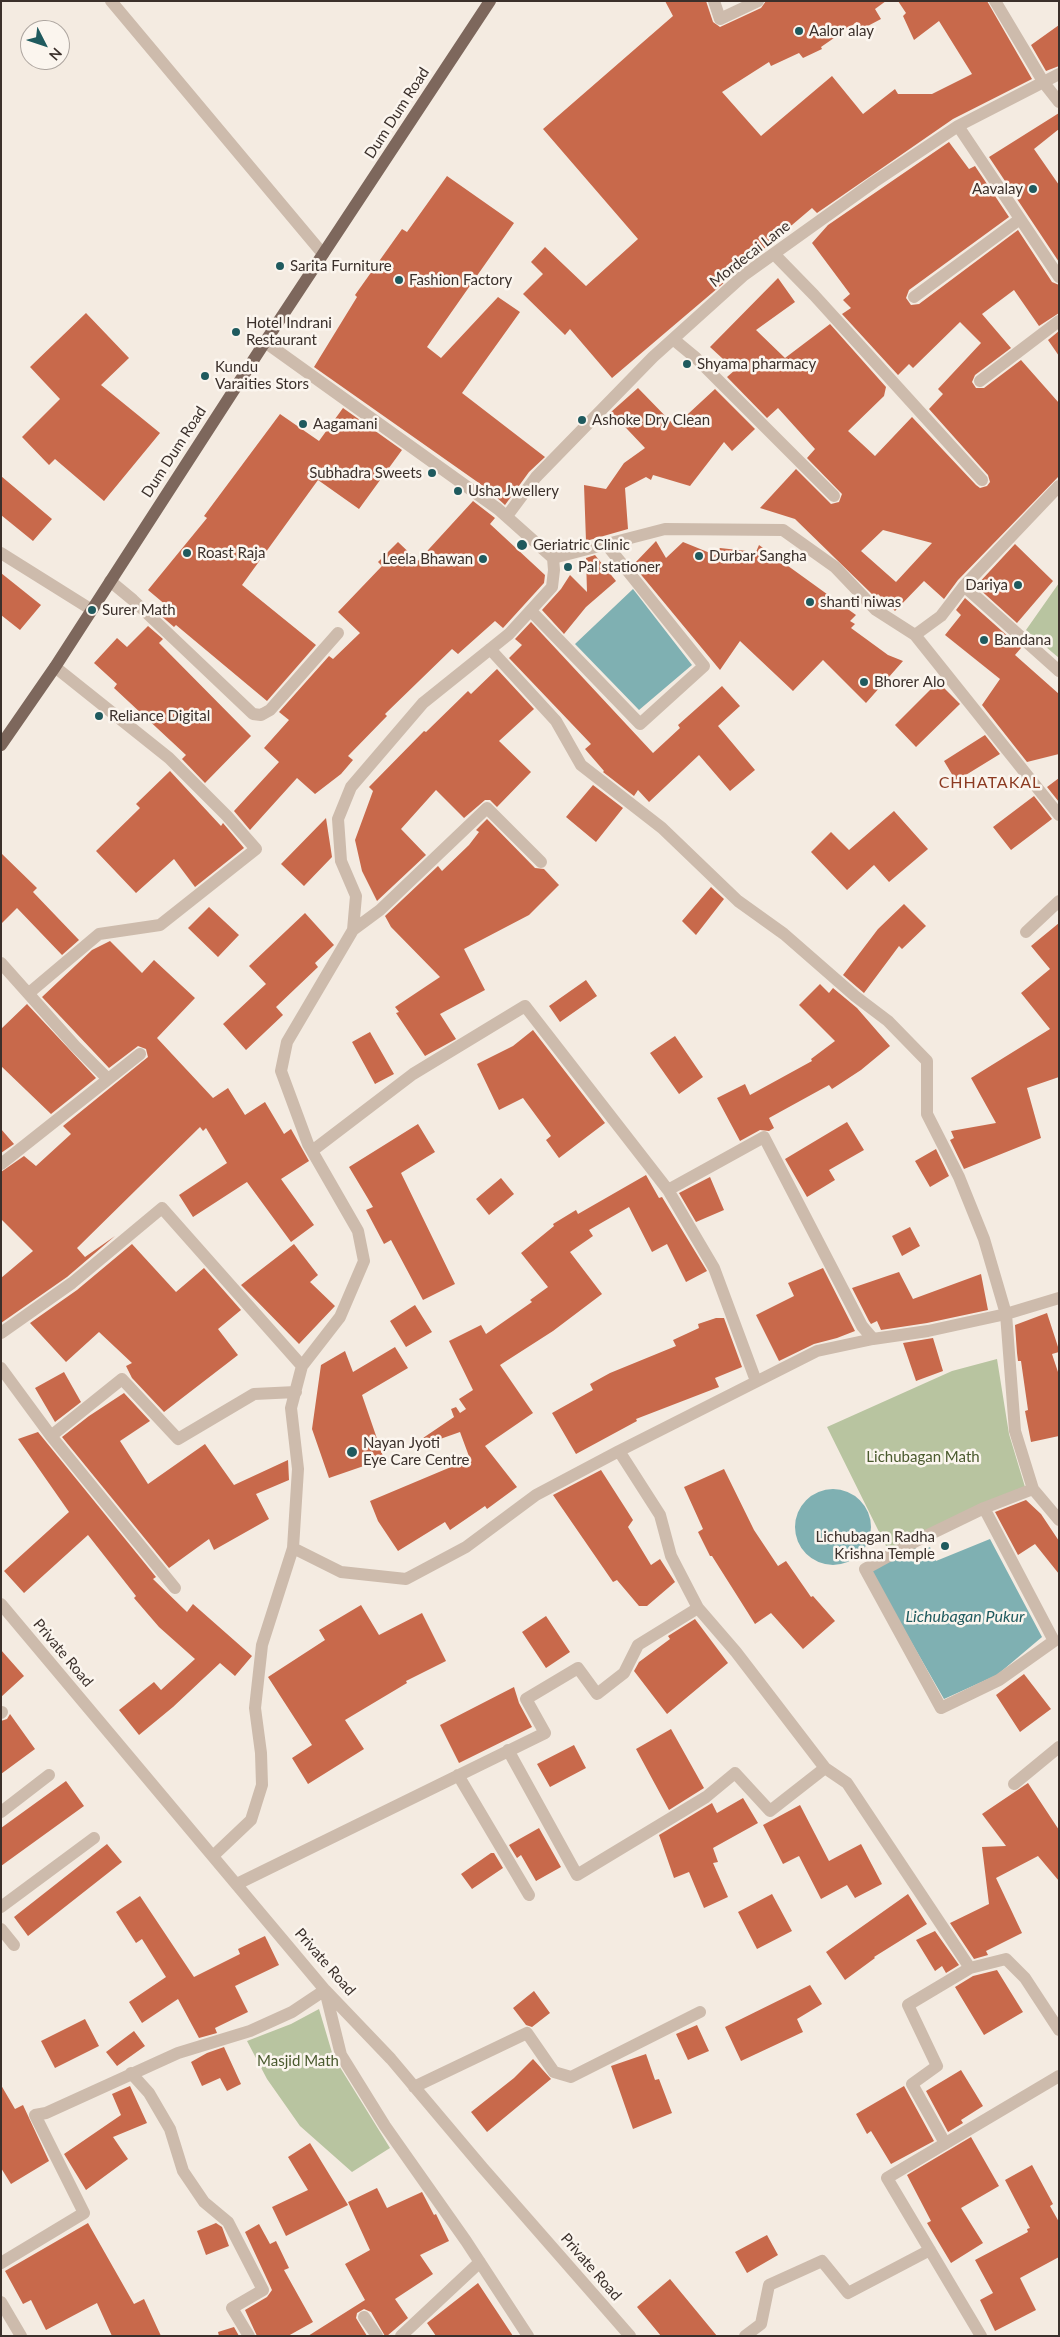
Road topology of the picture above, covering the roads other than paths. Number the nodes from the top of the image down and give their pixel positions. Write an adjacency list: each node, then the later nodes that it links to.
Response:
1 (111, 1): 11 (street)
2 (490, 1): 11 (main road, Dum Dum Road)
3 (714, 1): 4 (street)
4 (758, 1)
5 (994, 1): 7 (street)
6 (1059, 74): 7 (street, Mordecai Lane)
7 (1044, 83): 8 (street); 9 (street, Mordecai Lane)
8 (1059, 102)
9 (958, 126): 10 (street); 12 (street, Mordecai Lane)
10 (1020, 219): 13 (street); 14 (street)
11 (323, 254): 17 (main road, Dum Dum Road)
12 (774, 254): 16 (street, Mordecai Lane); 19 (street)
13 (1059, 277)
14 (914, 297)
15 (1059, 321): 18 (street)
16 (673, 339): 21 (street); 22 (street, Mordecai Lane)
17 (264, 342): 22 (street); 26 (main road, Dum Dum Road)
18 (980, 381)
19 (982, 480)
20 (1058, 488): 27 (street)
21 (834, 496)
22 (506, 516): 25 (street)
23 (606, 544): 25 (street); 29 (street); 31 (street)
24 (1, 554): 28 (street)
25 (553, 558): 29 (street)
26 (110, 581): 28 (main road, Dum Dum Road); 30 (street)
27 (964, 586): 31 (street); 34 (street)
28 (92, 610): 33 (main road, Dum Dum Road)
29 (531, 611): 32 (street)
30 (338, 633)
31 (915, 635): 36 (street)
32 (490, 649): 39 (street); 49 (street)
33 (55, 667): 35 (main road, Dum Dum Road); 42 (street)
34 (1059, 671)
35 (1, 745)
36 (1059, 815)
37 (542, 862): 39 (street)
38 (1059, 901): 40 (street)
39 (353, 930): 45 (street)
40 (1026, 932)
41 (1, 963): 42 (street)
42 (29, 993): 44 (street)
43 (140, 1054): 44 (street)
44 (107, 1078): 46 (street)
45 (312, 1150): 47 (street); 52 (street)
46 (1, 1164)
47 (668, 1190): 51 (street); 54 (street)
48 (1059, 1298): 49 (street)
49 (1006, 1314): 51 (street); 58 (street)
50 (1, 1333): 52 (street)
51 (873, 1339): 54 (street)
52 (302, 1366): 55 (street)
53 (1, 1368): 56 (street)
54 (756, 1381): 57 (street)
55 (296, 1392): 56 (street); 61 (street)
56 (51, 1436): 62 (street)
57 (619, 1452): 61 (street); 64 (street)
58 (1033, 1489): 59 (street); 60 (street)
59 (984, 1508): 59 (street)
60 (1059, 1520)
61 (293, 1548): 73 (street)
62 (175, 1588)
63 (1, 1604): 73 (street, Private Road)
64 (698, 1608): 66 (street); 67 (street)
65 (1059, 1747): 70 (street)
66 (508, 1750): 67 (street); 69 (street)
67 (825, 1768): 79 (street)
68 (49, 1775): 71 (street)
69 (458, 1775): 74 (street); 75 (street)
70 (1014, 1784)
71 (1, 1812)
72 (94, 1838): 76 (street)
73 (213, 1856): 74 (street, Private Road)
74 (237, 1884): 80 (street, Private Road)
75 (529, 1895)
76 (1, 1907)
77 (1, 1929): 78 (street)
78 (14, 1945)
79 (970, 1968): 82 (street); 86 (street)
80 (325, 1990): 83 (street); 85 (street, Private Road); 88 (street)
81 (700, 2012): 85 (street)
82 (1059, 2030)
83 (131, 2074): 89 (street); 93 (street)
84 (1059, 2076): 86 (street)
85 (414, 2087): 97 (street, Private Road)
86 (945, 2143): 87 (street)
87 (930, 2250): 98 (street); 99 (street)
88 (480, 2262): 95 (street); 96 (street)
89 (1, 2263)
90 (1, 2302): 92 (street)
91 (364, 2317): 94 (street)
92 (21, 2336)
93 (249, 2336)
94 (377, 2336)
95 (401, 2336)
96 (528, 2336)
97 (630, 2336)
98 (745, 2336)
99 (981, 2336)

